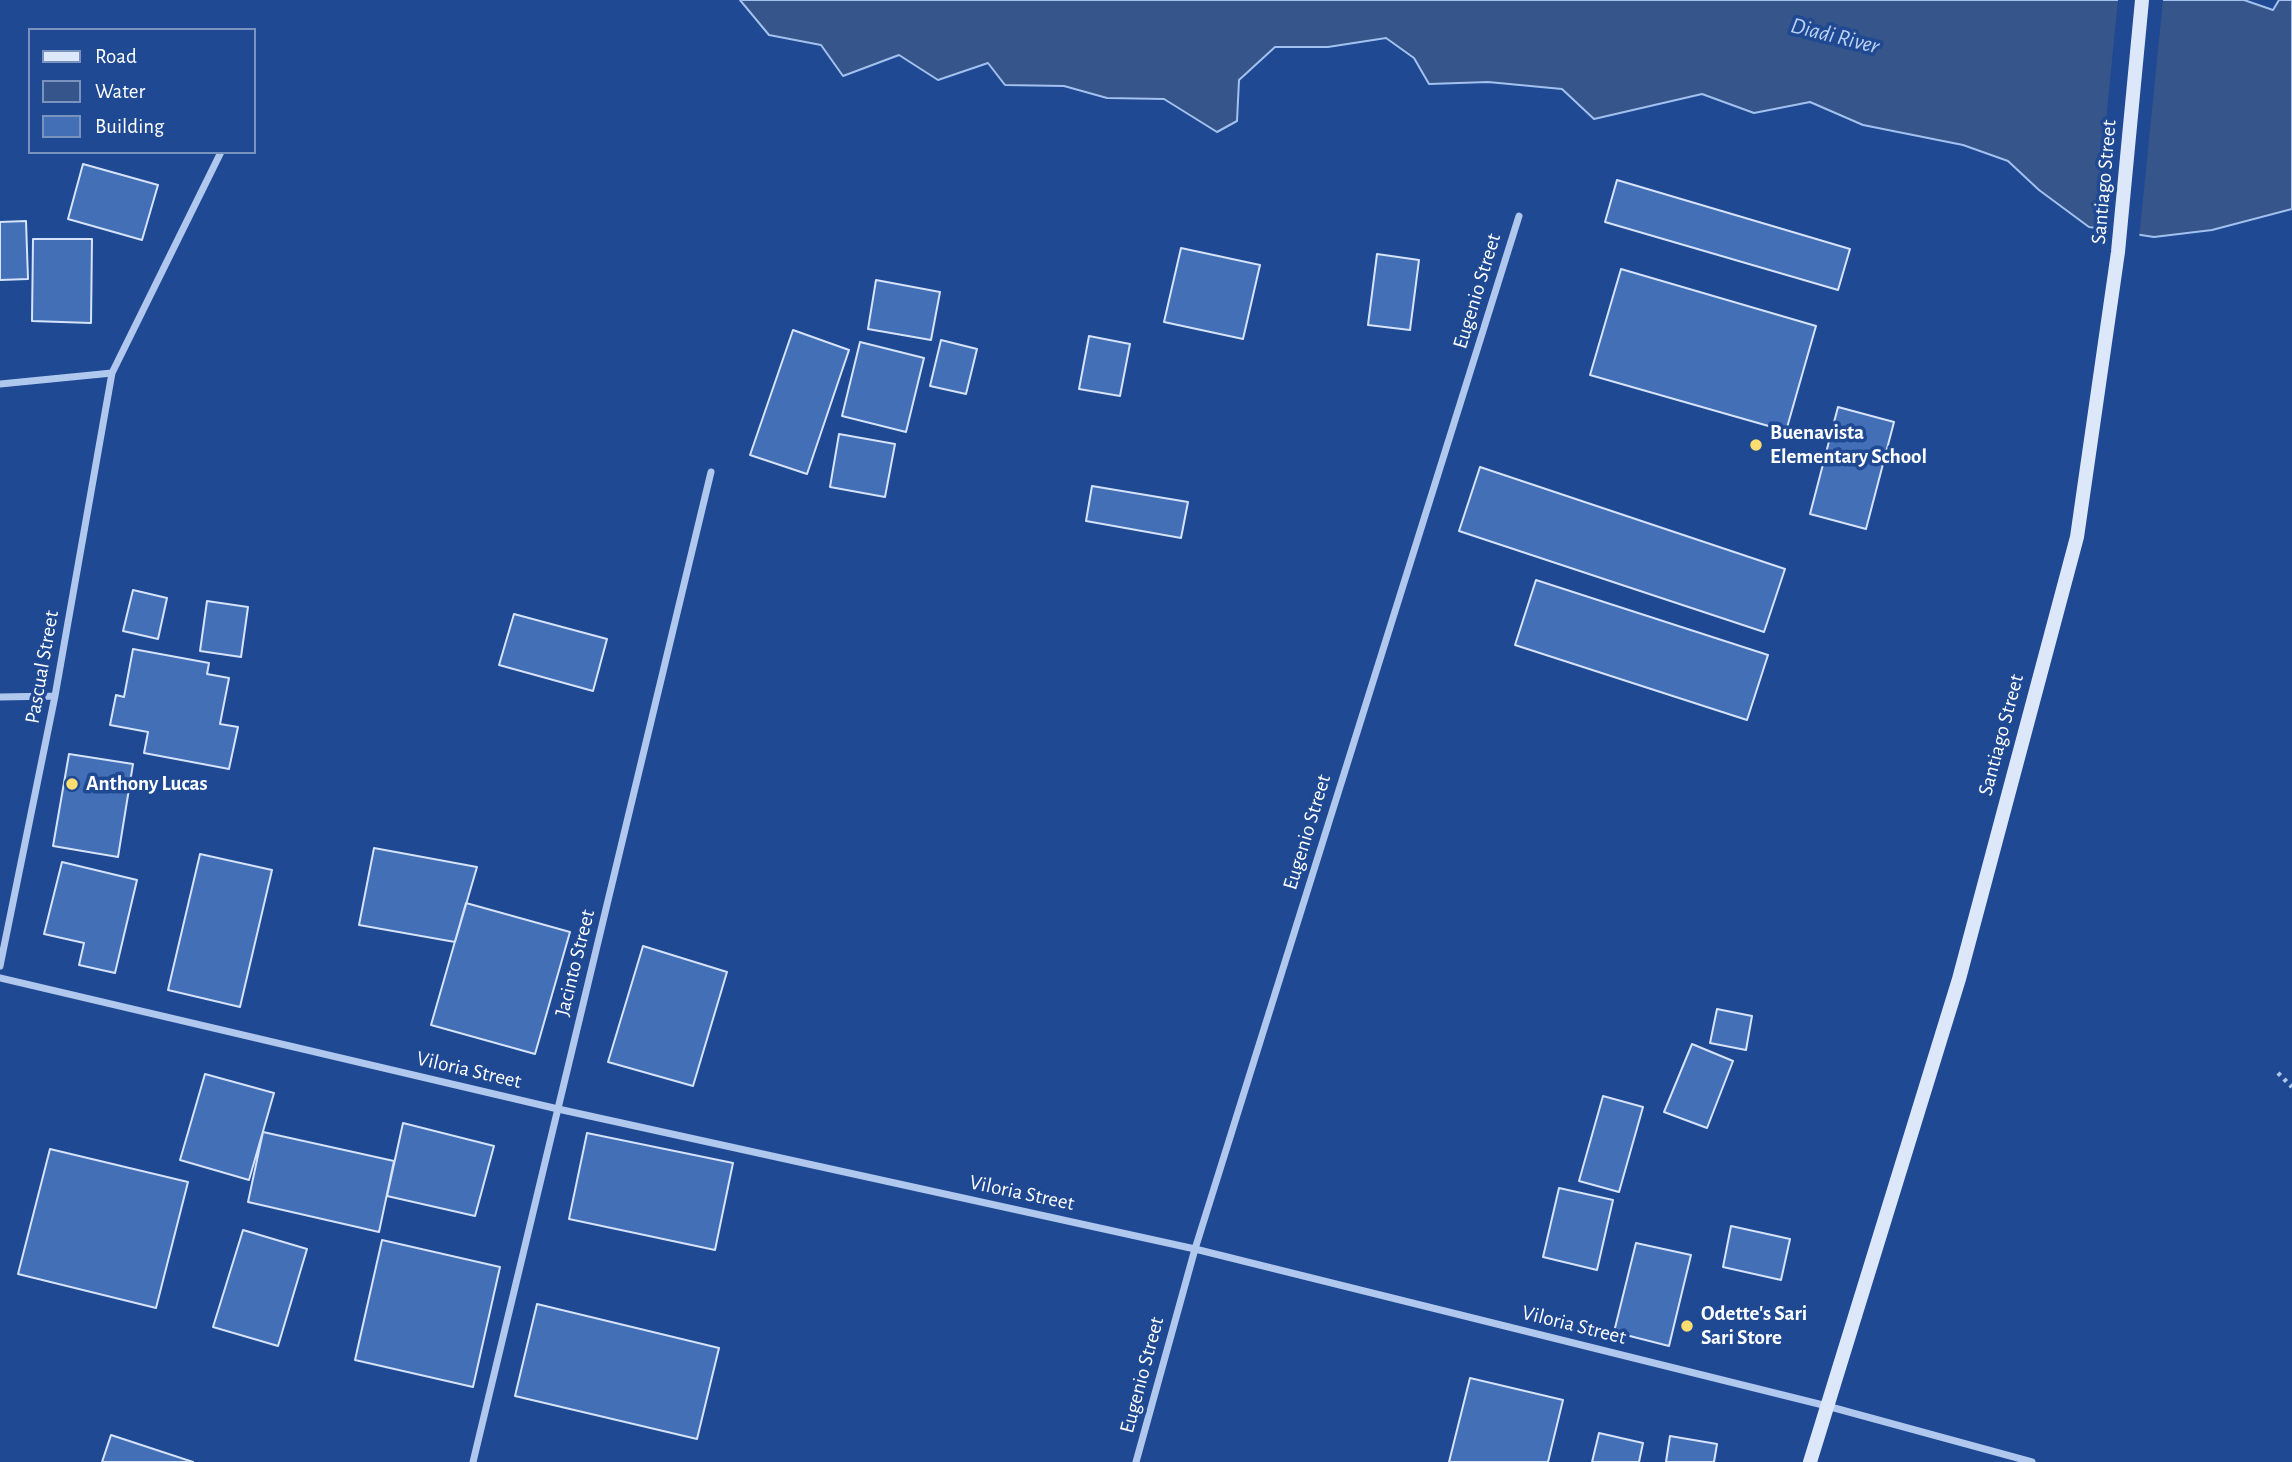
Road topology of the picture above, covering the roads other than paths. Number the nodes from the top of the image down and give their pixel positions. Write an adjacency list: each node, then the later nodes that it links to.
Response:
1 (2142, 0): 13 (main road, Santiago Street)
2 (220, 154): 4 (street, Pascual Street)
3 (1519, 216): 12 (street, Eugenio Street)
4 (112, 373): 5 (street); 7 (street, Pascual Street)
5 (0, 383)
6 (711, 472): 11 (street, Jacinto Street)
7 (55, 696): 8 (street); 9 (street, Pascual Street)
8 (0, 697)
9 (0, 966)
10 (0, 978): 11 (street, Viloria Street)
11 (558, 1109): 12 (street, Viloria Street); 14 (street, Jacinto Street)
12 (1195, 1249): 13 (street, Viloria Street); 15 (street, Eugenio Street)
13 (1827, 1406): 16 (main road, Santiago Street); 17 (street, Viloria Street)
14 (473, 1462)
15 (1136, 1462)
16 (1810, 1462)
17 (2032, 1462)

